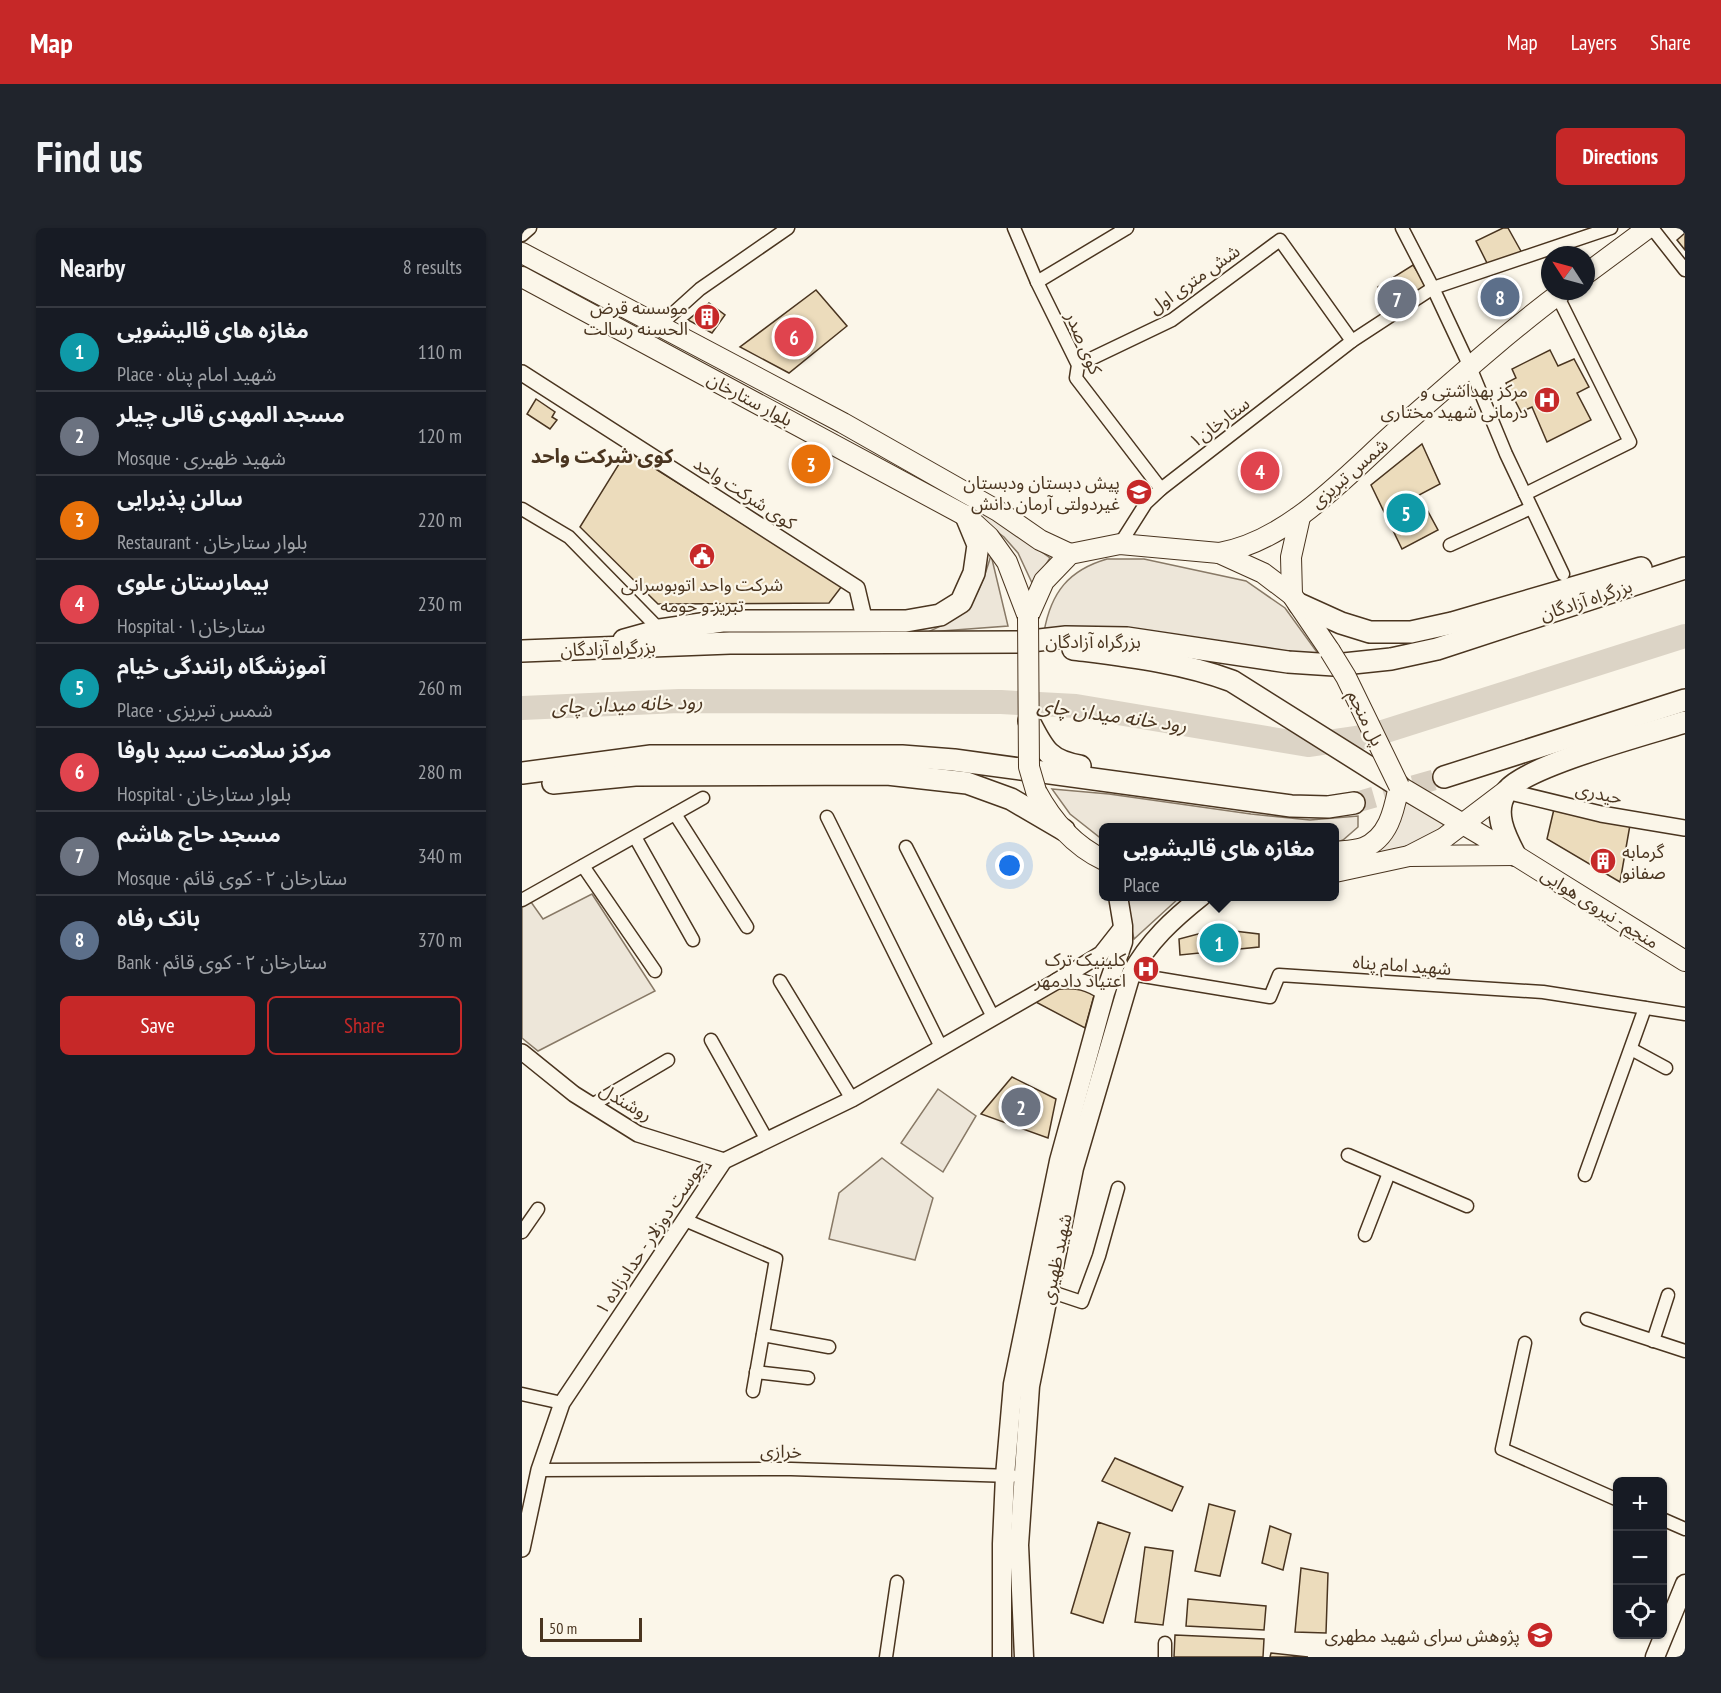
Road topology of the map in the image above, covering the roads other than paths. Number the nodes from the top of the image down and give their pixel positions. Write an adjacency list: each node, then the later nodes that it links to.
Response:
1 (530, 228): 8 (street)
2 (788, 228): 17 (street)
3 (1014, 228): 13 (street, کوی صدر)
4 (1127, 228): 13 (street)
5 (1402, 228): 14 (street)
6 (1611, 228): 14 (street, ستارخان۱)
7 (1650, 228): 10 (main road); 11 (street)
8 (522, 236)
9 (522, 253): 17 (main road, بلوار ستارخان)
10 (1595, 268)
11 (1685, 270)
12 (522, 277): 26 (main road, بلوار ستارخان)
13 (1038, 282): 19 (street, کوی صدر)
14 (1433, 288): 18 (street, ستارخان۱); 20 (street)
15 (1551, 300): 20 (main road, شمس تبریزی)
16 (1563, 300): 23 (street)
17 (659, 326): 31 (main road, بلوار ستارخان)
18 (1352, 341): 19 (street, شش متری اول); 22 (street, ستارخان۱)
19 (1078, 365): 22 (street, کوی صدر)
20 (1470, 367): 23 (street); 27 (main road, شمس تبریزی)
21 (522, 372): 37 (street, کوی شرکت واحد)
22 (1161, 489): 28 (street, ستارخان۱)
23 (1525, 494): 24 (street)
24 (1531, 508): 29 (street); 34 (street)
25 (522, 509): 38 (street)
26 (966, 516): 36 (main road, بلوار ستارخان); 37 (highway)
27 (1300, 517): 30 (main road, شمس تبریزی); 35 (main road)
28 (1120, 544): 30 (main road); 31 (main road)
29 (1450, 545)
30 (1219, 553): 35 (main road)
31 (1070, 554): 36 (main road)
32 (1685, 555): 35 (highway)
33 (1685, 568): 39 (highway, بزرگراه آزادگان)
34 (1563, 574)
35 (1296, 599): 48 (main road, پل منجم, bridge)
36 (1028, 617): 43 (main road, bridge)
37 (865, 622): 38 (highway)
38 (660, 630): 40 (highway)
39 (1022, 642): 40 (highway, بزرگراه آزادگان); 48 (highway)
40 (594, 649): 41 (highway, بزرگراه آزادگان)
41 (522, 651)
42 (1685, 700): 46 (highway)
43 (1029, 721): 45 (highway); 55 (main road, bridge)
44 (1685, 722): 49 (highway)
45 (522, 773)
46 (1444, 777)
47 (522, 782): 55 (highway)
48 (1399, 786): 53 (main road, منجم - نیروی هوایی); 58 (main road)
49 (1506, 791): 53 (main road); 54 (street, حیدری); 59 (highway)
50 (703, 798): 51 (street)
51 (675, 814): 56 (street); 68 (street)
52 (827, 817): 80 (street)
53 (1464, 822): 59 (main road, منجم - نیروی هوایی); 60 (main road)
54 (1685, 828)
55 (1064, 830): 61 (main road)
56 (635, 837): 62 (street); 69 (street)
57 (906, 847): 78 (street)
58 (1339, 851)
59 (1515, 855): 60 (main road); 70 (main road, منجم - نیروی هوایی)
60 (1409, 856): 63 (main road)
61 (1099, 859)
62 (583, 866): 64 (street); 71 (street)
63 (1339, 871)
64 (522, 900)
65 (1119, 901): 67 (main road, شهید ظهیری)
66 (1197, 901): 72 (main road, شهید ظهیری)
67 (1124, 926): 74 (street, چوست دوزلار - حدادزاده ۱); 75 (main road, شهید ظهیری)
68 (747, 927)
69 (693, 940)
70 (1685, 961)
71 (655, 971)
72 (1131, 974): 76 (street, شهید امام پناه); 98 (main road, شهید ظهیری)
73 (780, 981): 85 (street)
74 (1057, 981): 75 (street); 78 (street, چوست دوزلار - حدادزاده ۱)
75 (1105, 993): 98 (main road, شهید ظهیری)
76 (1645, 1008): 77 (street, شهید امام پناه); 81 (street)
77 (1685, 1014)
78 (993, 1017): 80 (street, چوست دوزلار - حدادزاده ۱)
79 (711, 1040): 87 (street)
80 (941, 1047): 85 (street, چوست دوزلار - حدادزاده ۱)
81 (1631, 1049): 84 (street); 91 (street)
82 (522, 1052): 86 (street, روشندل)
83 (668, 1060): 86 (street)
84 (1666, 1068)
85 (852, 1099): 87 (street, چوست دوزلار - حدادزاده ۱)
86 (592, 1105): 89 (street, روشندل)
87 (767, 1140): 89 (street, چوست دوزلار - حدادزاده ۱)
88 (1348, 1155): 90 (street)
89 (724, 1161): 95 (street, چوست دوزلار - حدادزاده ۱)
90 (1389, 1173): 93 (street); 97 (street)
91 (1585, 1175)
92 (1118, 1188): 98 (street)
93 (1467, 1206)
94 (538, 1209): 96 (street)
95 (685, 1220): 101 (street); 110 (street, چوست دوزلار - حدادزاده ۱)
96 (522, 1232)
97 (1365, 1235)
98 (1041, 1288): 112 (main road, شهید ظهیری)
99 (1668, 1294): 102 (street)
100 (1587, 1318): 102 (street)
101 (763, 1335): 104 (street); 106 (street)
102 (1653, 1341): 105 (street)
103 (1525, 1343): 113 (street)
104 (829, 1347)
105 (1685, 1351)
106 (756, 1372): 107 (street); 108 (street)
107 (808, 1378)
108 (753, 1391)
109 (522, 1394): 110 (street)
110 (562, 1403): 111 (street, چوست دوزلار - حدادزاده ۱)
111 (539, 1470): 112 (street, خرازی); 116 (street, چوست دوزلار - حدادزاده ۱)
112 (1014, 1476): 121 (main road, شهید ظهیری); 122 (main road, شهید ظهیری)
113 (1613, 1498)
114 (1667, 1521): 115 (street)
115 (1685, 1529)
116 (522, 1549)
117 (897, 1582): 120 (street)
118 (1685, 1584): 124 (main road)
119 (1165, 1643): 123 (street)
120 (886, 1657)
121 (1002, 1657)
122 (1024, 1657)
123 (1165, 1657)
124 (1655, 1657)

